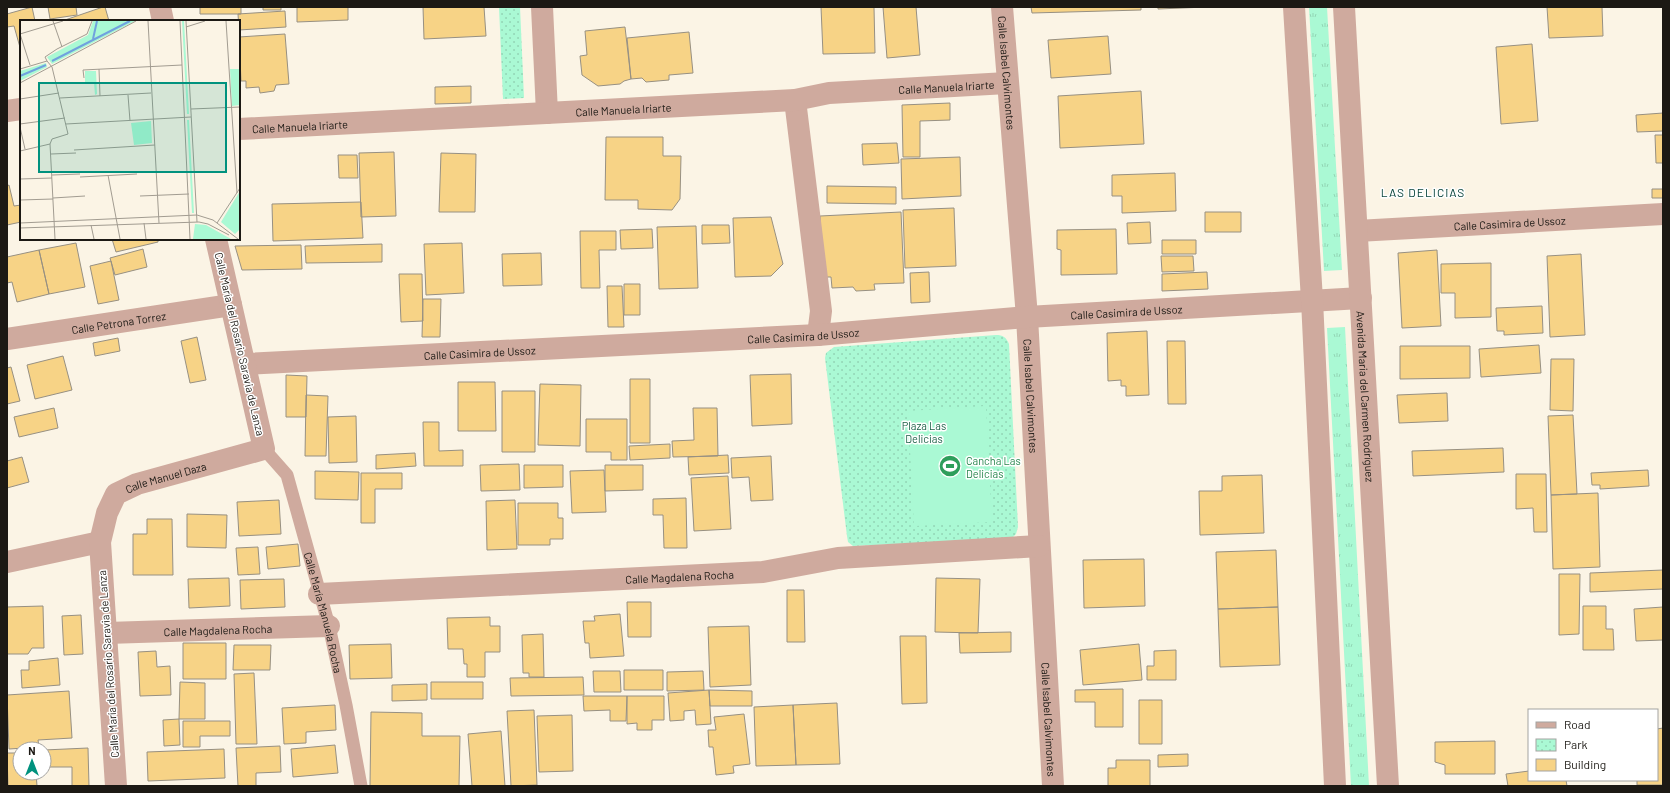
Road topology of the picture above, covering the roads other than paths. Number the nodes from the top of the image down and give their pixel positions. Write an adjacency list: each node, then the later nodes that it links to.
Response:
1 (160, 7): 6 (street)
2 (542, 7): 11 (street)
3 (1002, 7): 7 (street, Calle Isabel Calvimontes)
4 (1294, 7): 17 (street)
5 (1344, 7): 14 (street, Avenida Maria del Carmen Rodríguez)
6 (164, 20)
7 (1007, 83): 8 (street, Calle Manuela Iriarte); 19 (street, Calle Isabel Calvimontes)
8 (794, 100): 11 (street, Calle Manuela Iriarte); 20 (street)
9 (20, 109): 10 (street)
10 (7, 111)
11 (547, 113): 12 (street, Calle Manuela Iriarte)
12 (240, 129)
13 (1663, 214): 14 (street, Calle Casimira de Ussoz)
14 (1357, 231): 16 (street, Avenida Maria del Carmen Rodríguez)
15 (216, 240): 18 (street, Calle María del Rosario Saravia de Lanza)
16 (1360, 298): 17 (street, Calle Casimira de Ussoz); 34 (street, Avenida Maria del Carmen Rodríguez)
17 (1312, 300): 19 (street, Calle Casimira de Ussoz); 33 (street)
18 (231, 305): 21 (street, Calle Petrona Torrez); 22 (street, Calle María del Rosario Saravia de Lanza)
19 (1027, 317): 20 (street, Calle Casimira de Ussoz); 25 (street, Calle Isabel Calvimontes)
20 (818, 335): 22 (street, Calle Casimira de Ussoz)
21 (7, 339)
22 (245, 364): 23 (street, Calle María del Rosario Saravia de Lanza)
23 (264, 449): 24 (street, Calle Manuel Daza); 27 (lane, Calle María Manuela Rocha)
24 (100, 542): 26 (street); 29 (street, Calle María del Rosario Saravia de Lanza)
25 (1040, 546): 27 (street, Calle Magdalena Rocha); 32 (street, Calle Isabel Calvimontes)
26 (7, 562)
27 (319, 594): 28 (lane, Calle María Manuela Rocha)
28 (329, 626): 29 (street, Calle Magdalena Rocha); 31 (lane, Calle María Manuela Rocha)
29 (107, 633): 30 (street, Calle María del Rosario Saravia de Lanza)
30 (116, 786)
31 (361, 786)
32 (1053, 786)
33 (1335, 786)
34 (1388, 786)

